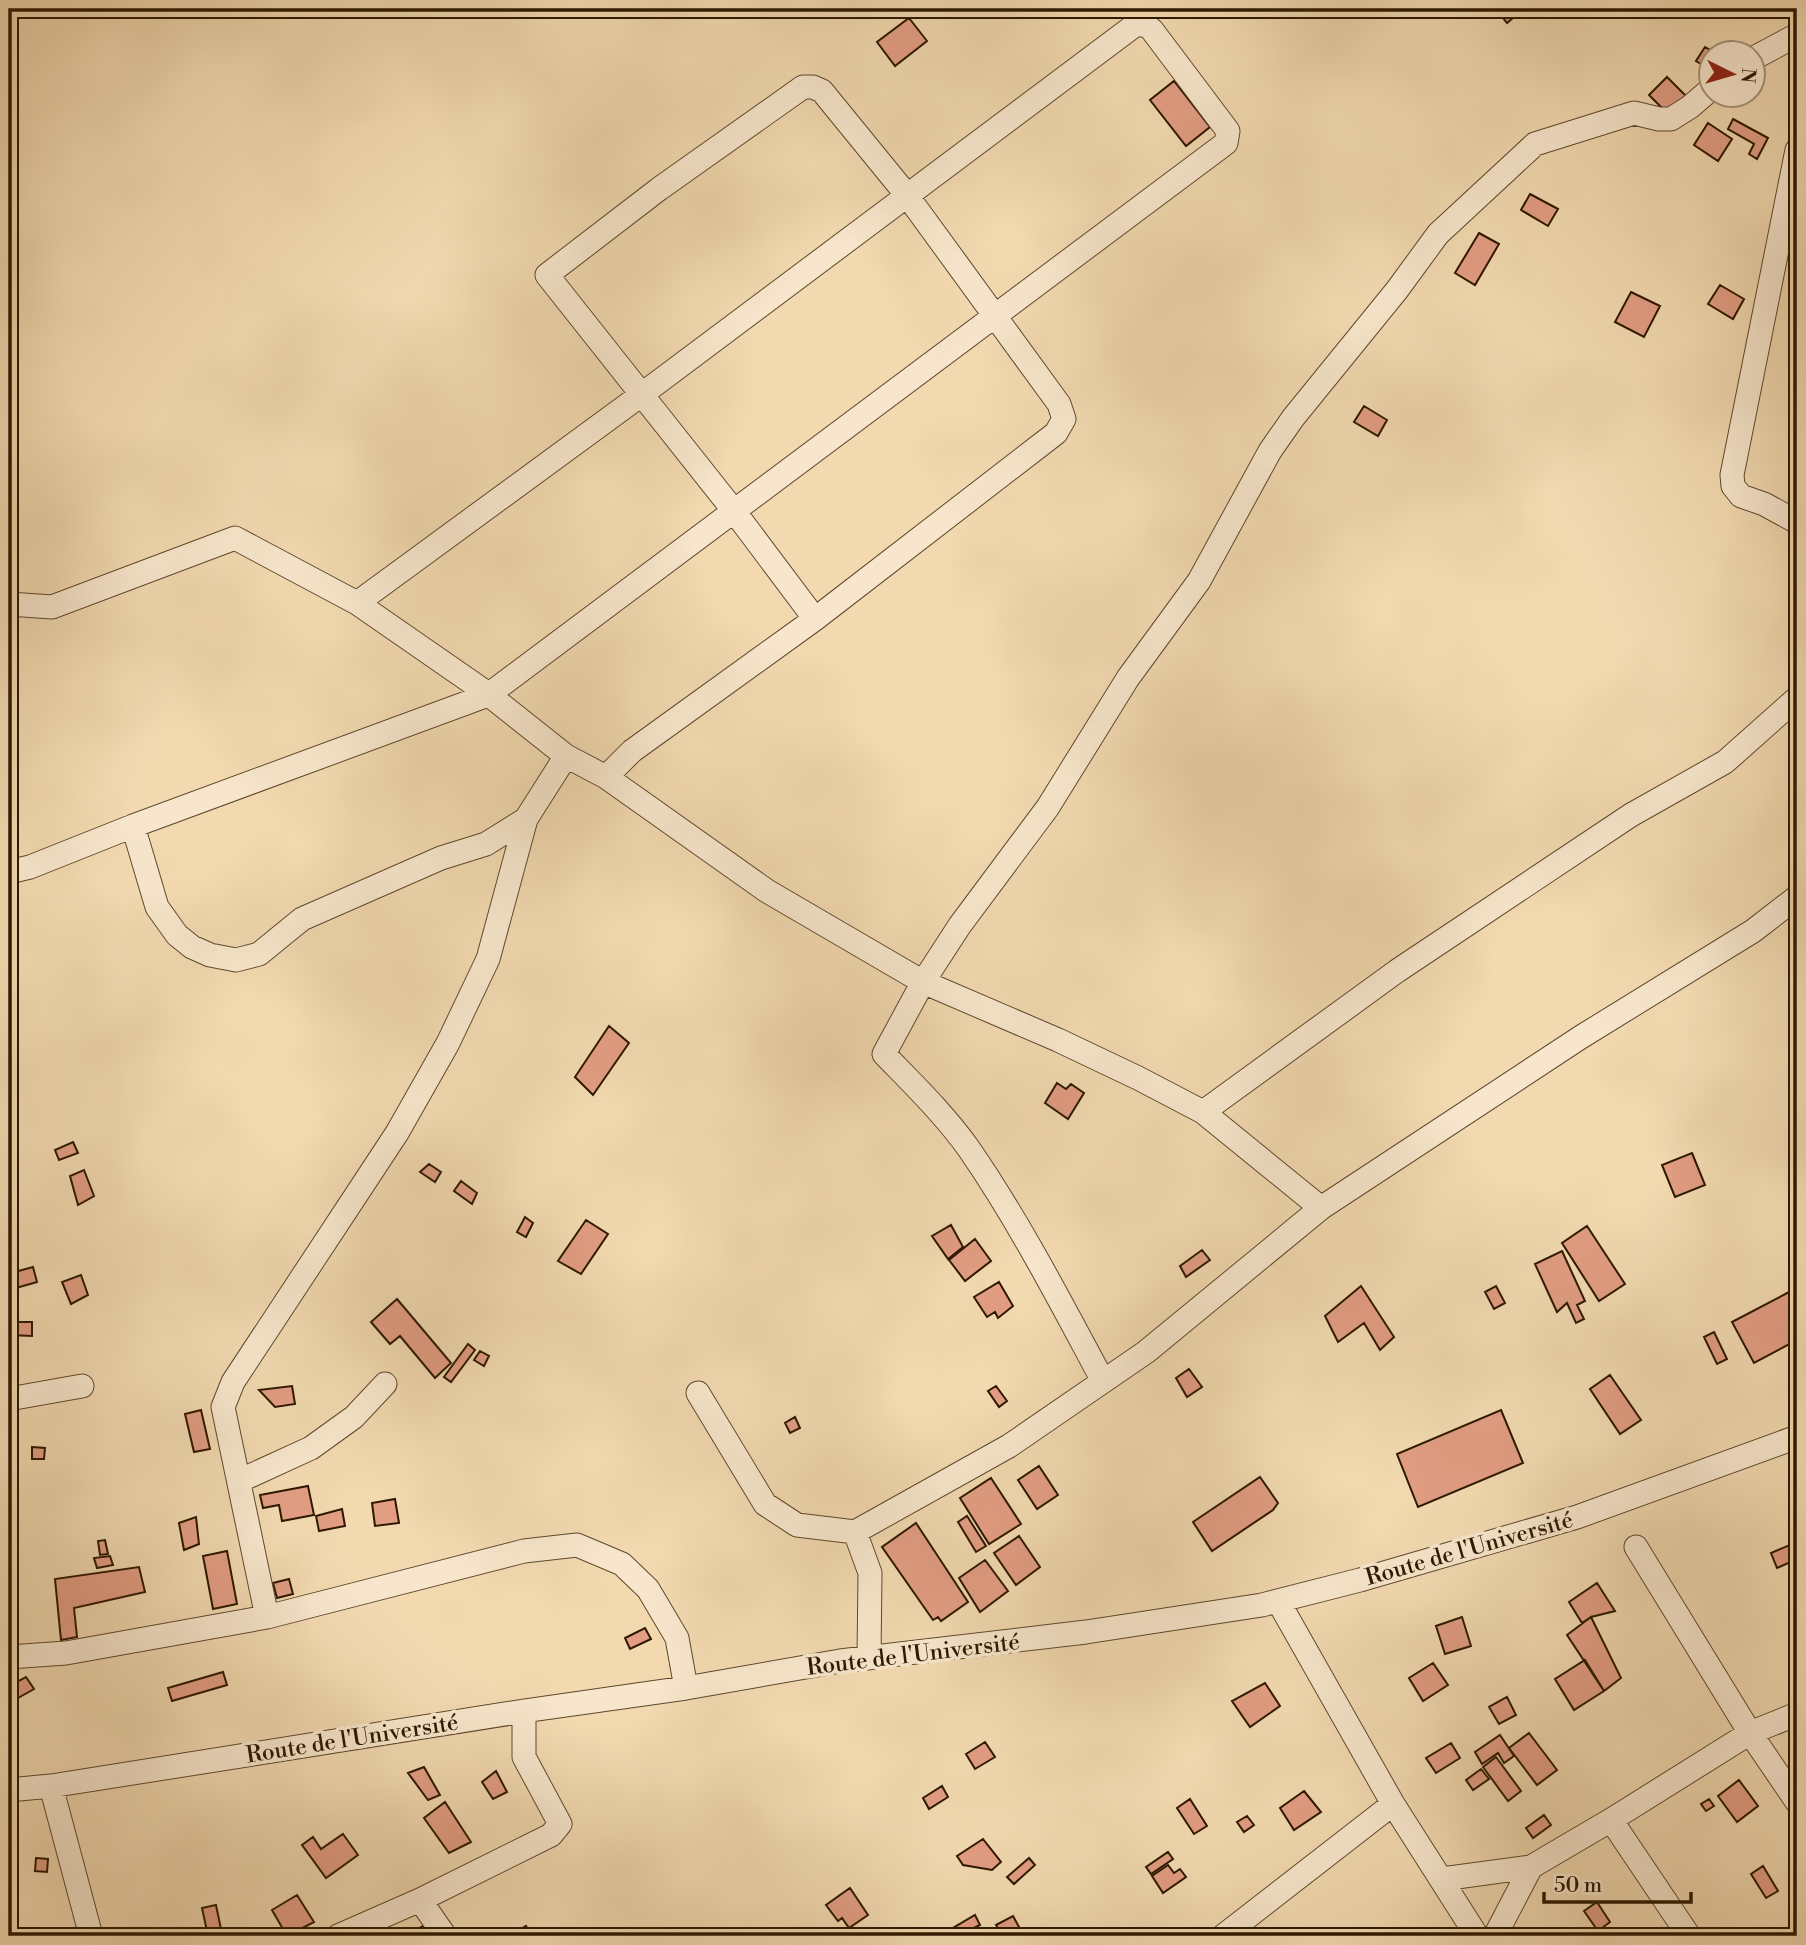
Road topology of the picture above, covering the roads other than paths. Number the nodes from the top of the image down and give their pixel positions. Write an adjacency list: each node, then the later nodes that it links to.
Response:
1 (1797, 35): 2 (street)
2 (1768, 51)
3 (1698, 100): 21 (street)
4 (1797, 150): 9 (street)
5 (906, 194): 6 (street); 6 (street); 7 (street); 7 (street)
6 (996, 315): 8 (street); 12 (street)
7 (641, 395): 8 (street); 10 (street)
8 (734, 511): 12 (street); 13 (street)
9 (1797, 522)
10 (357, 603): 11 (street); 13 (street)
11 (9, 604)
12 (816, 619): 16 (street)
13 (488, 695): 15 (street); 18 (street)
14 (1797, 698): 22 (street)
15 (566, 756): 16 (street); 17 (street)
16 (606, 777): 21 (street)
17 (526, 819): 18 (street); 30 (street)
18 (133, 826): 19 (street)
19 (9, 872)
20 (1797, 897): 23 (street)
21 (923, 982): 22 (street); 24 (street)
22 (1203, 1112): 23 (street)
23 (1321, 1208): 24 (street)
24 (1103, 1381): 31 (street)
25 (385, 1384): 30 (street)
26 (82, 1386): 28 (street)
27 (698, 1393): 31 (street)
28 (9, 1399)
29 (1797, 1437): 33 (street, Route de l'Université)
30 (239, 1481): 34 (street)
31 (855, 1532): 36 (street)
32 (1636, 1547): 40 (street)
33 (1278, 1601): 36 (street, Route de l'Université); 44 (street)
34 (267, 1617): 35 (street); 37 (street)
35 (9, 1657)
36 (869, 1658): 37 (street, Route de l'Université)
37 (686, 1688): 38 (street, Route de l'Université)
38 (524, 1711): 41 (street, Route de l'Université); 48 (street)
39 (1797, 1714): 40 (street)
40 (1750, 1733): 43 (street); 45 (street)
41 (51, 1786): 42 (street, Route de l'Université); 49 (street)
42 (9, 1790)
43 (1797, 1802)
44 (1393, 1804): 47 (street); 52 (street)
45 (1611, 1820): 46 (street); 55 (street)
46 (1531, 1867): 47 (street); 54 (street)
47 (1442, 1879): 53 (street)
48 (420, 1900): 50 (street); 51 (street)
49 (91, 1936)
50 (338, 1936)
51 (444, 1936)
52 (1223, 1936)
53 (1477, 1936)
54 (1495, 1936)
55 (1689, 1936)

